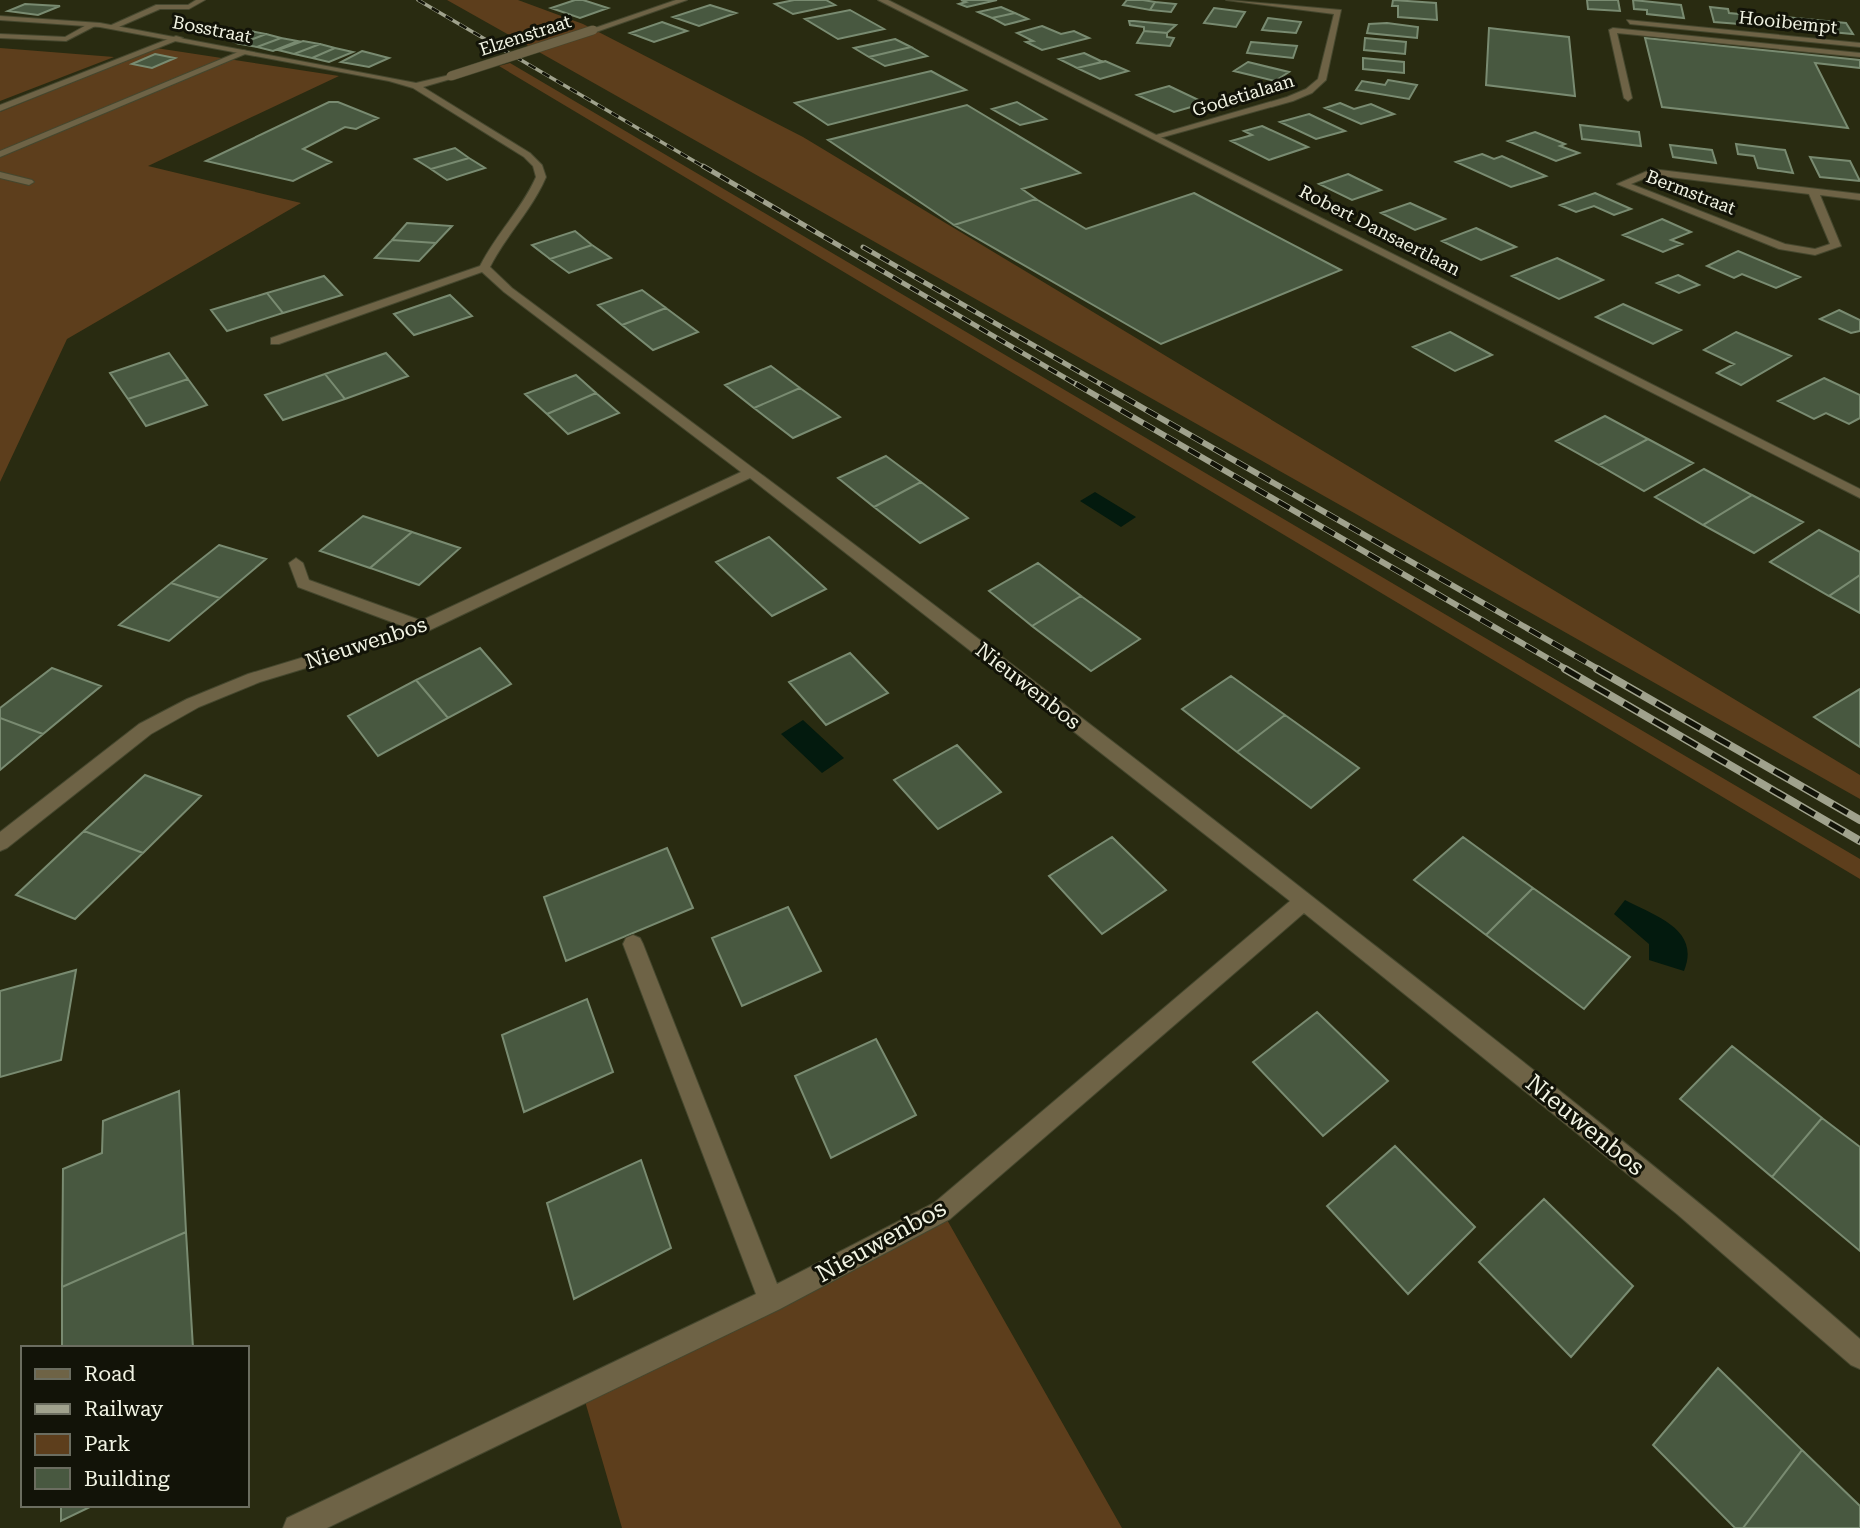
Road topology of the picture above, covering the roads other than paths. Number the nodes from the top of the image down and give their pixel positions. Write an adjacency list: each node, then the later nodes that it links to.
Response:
1 (201, 0): 8 (street)
2 (683, 0): 14 (street, Elzenstraat, bridge)
3 (882, 0): 17 (street, Robert Dansaertlaan)
4 (1230, 0): 17 (street, Godetialaan)
5 (0, 18): 7 (street, Bosstraat)
6 (1630, 22): 11 (street, Hooibempt)
7 (93, 25): 8 (street, Bosstraat); 9 (street)
8 (111, 27): 10 (street, Bosstraat)
9 (0, 36)
10 (179, 38): 12 (street, Bosstraat); 16 (street)
11 (1860, 45)
12 (246, 51): 14 (street, Bosstraat); 18 (street)
13 (1860, 55): 15 (street)
14 (416, 86): 23 (street)
15 (1628, 98)
16 (0, 107)
17 (1159, 137): 26 (street, Robert Dansaertlaan)
18 (0, 154)
19 (0, 175): 20 (street)
20 (29, 182)
21 (1813, 191): 21 (street, Bermstraat); 22 (street, Bermstraat)
22 (1860, 197)
23 (484, 268): 24 (street); 25 (street, Nieuwenbos)
24 (275, 341)
25 (752, 472): 28 (street, Nieuwenbos); 30 (street, Nieuwenbos)
26 (1860, 494)
27 (296, 563): 28 (street)
28 (422, 627): 29 (street, Nieuwenbos)
29 (0, 843)
30 (1304, 901): 32 (street, Nieuwenbos); 33 (street, Nieuwenbos)
31 (633, 944): 32 (street)
32 (771, 1300): 34 (street, Nieuwenbos)
33 (1860, 1356)
34 (297, 1528)

